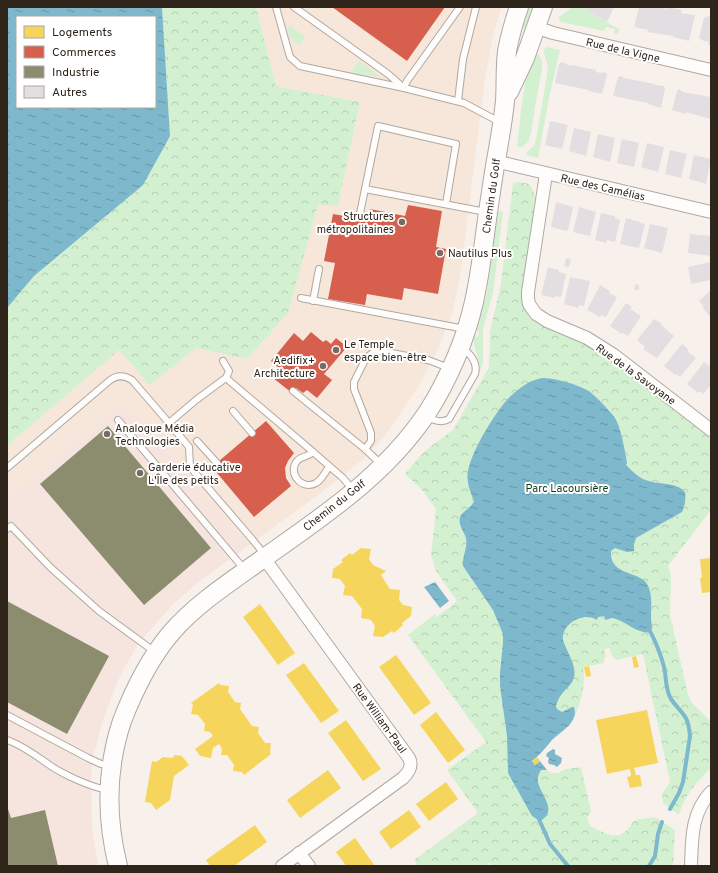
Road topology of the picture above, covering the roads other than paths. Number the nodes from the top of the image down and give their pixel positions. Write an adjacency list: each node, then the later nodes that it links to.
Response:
1 (276, 7): 9 (lane)
2 (294, 7): 9 (lane)
3 (460, 7): 9 (lane)
4 (476, 7): 10 (lane)
5 (519, 7): 11 (street, Chemin du Golf)
6 (543, 7): 7 (street, Chemin du Golf)
7 (535, 27): 8 (street, Rue de la Vigne); 11 (street, Chemin du Golf)
8 (711, 70)
9 (404, 88): 10 (lane)
10 (458, 101): 12 (lane)
11 (505, 102): 12 (street, Chemin du Golf)
12 (502, 121): 13 (street, Chemin du Golf)
13 (496, 161): 14 (street, Rue des Camélias); 17 (street, Chemin du Golf)
14 (546, 174): 18 (street, Rue des Camélias); 33 (street, Rue de la Savoyane)
15 (365, 189): 16 (lane); 16 (lane); 19 (lane)
16 (446, 204): 17 (lane)
17 (488, 212): 23 (street, Chemin du Golf)
18 (711, 212)
19 (359, 218)
20 (319, 269): 22 (lane)
21 (301, 298): 22 (lane)
22 (313, 301): 23 (lane)
23 (466, 330): 24 (street, Chemin du Golf)
24 (460, 348): 26 (street, Chemin du Golf); 30 (lane)
25 (223, 361): 27 (lane)
26 (451, 369): 30 (street, Chemin du Golf); 36 (lane)
27 (226, 378): 32 (lane); 37 (lane)
28 (293, 391): 36 (lane)
29 (233, 411): 34 (lane)
30 (425, 416): 39 (street, Chemin du Golf)
31 (118, 420): 45 (lane)
32 (169, 423): 41 (lane); 44 (lane)
33 (711, 430)
34 (252, 433)
35 (197, 441): 38 (lane)
36 (365, 449): 39 (lane)
37 (313, 452): 40 (lane); 40 (lane)
38 (217, 463)
39 (382, 466): 42 (street, Chemin du Golf)
40 (329, 467): 42 (lane)
41 (7, 468)
42 (354, 491): 44 (street, Chemin du Golf)
43 (7, 530): 46 (lane)
44 (264, 558): 45 (street, Chemin du Golf); 52 (street, Rue William-Paul)
45 (246, 571): 46 (street, Chemin du Golf)
46 (156, 652): 49 (street, Chemin du Golf)
47 (7, 715): 49 (lane)
48 (7, 740): 50 (lane)
49 (112, 765): 50 (street, Chemin du Golf)
50 (109, 790): 53 (street, Chemin du Golf)
51 (711, 792): 56 (street)
52 (299, 853): 54 (street, Rue William-Paul); 55 (street)
53 (118, 866)
54 (282, 866)
55 (309, 866)
56 (691, 866)

